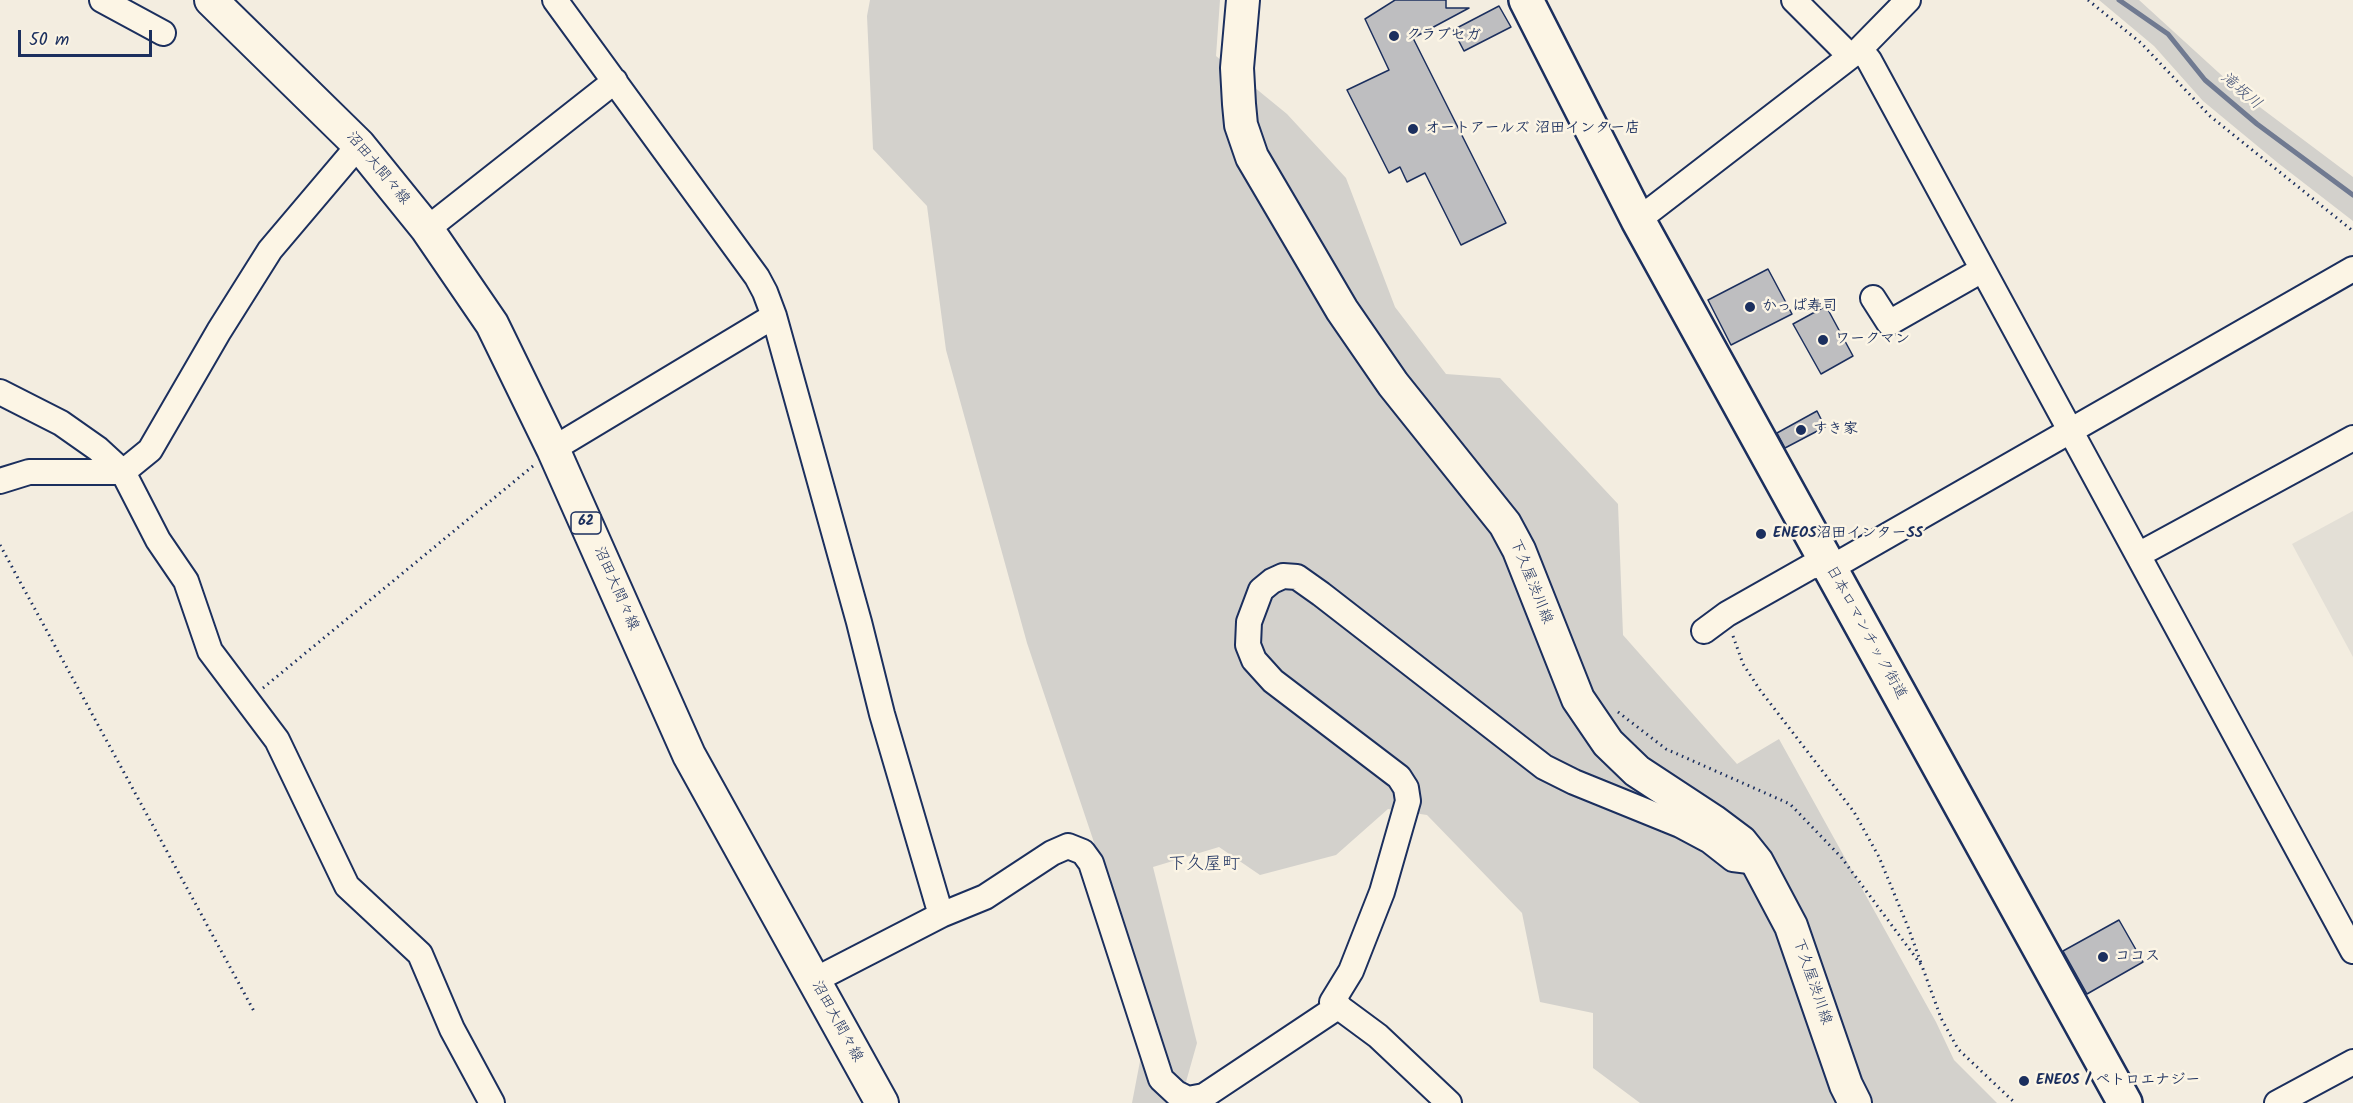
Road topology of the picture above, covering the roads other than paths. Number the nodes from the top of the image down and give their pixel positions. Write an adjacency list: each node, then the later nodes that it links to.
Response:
1 (102, 0): 8 (street)
2 (211, 0): 11 (main road, 沼田大間々線 / 62)
3 (555, 0): 10 (street)
4 (1243, 0): 27 (main road, 下久屋渋川線)
5 (1526, 0): 12 (highway, 日本ロマンチック街道)
6 (1794, 0): 9 (street)
7 (1908, 0): 9 (street)
8 (163, 33)
9 (1855, 52): 12 (street); 15 (street)
10 (615, 81): 13 (street); 17 (street)
11 (359, 145): 13 (main road, 沼田大間々線 / 62); 22 (street)
12 (1638, 220): 25 (highway, 日本ロマンチック街道)
13 (427, 229): 21 (main road, 沼田大間々線 / 62)
14 (2353, 269): 19 (street)
15 (1982, 270): 16 (street); 19 (street)
16 (1873, 298)
17 (774, 316): 21 (street); 28 (street)
18 (0, 392): 22 (street)
19 (2070, 431): 24 (street); 25 (street)
20 (2353, 438): 24 (street)
21 (553, 449): 30 (main road, 沼田大間々線 / 62)
22 (123, 472): 23 (street); 34 (street)
23 (0, 481)
24 (2138, 555): 29 (street)
25 (1827, 565): 26 (street); 38 (highway, 日本ロマンチック街道)
26 (1704, 631)
27 (1757, 862): 31 (street); 37 (main road, 下久屋渋川線)
28 (941, 915): 30 (street); 33 (street)
29 (2353, 951)
30 (813, 981): 35 (main road, 沼田大間々線 / 62)
31 (1339, 1006): 33 (street); 36 (street)
32 (2353, 1062): 39 (street)
33 (1189, 1101)
34 (492, 1103)
35 (882, 1103)
36 (1449, 1103)
37 (1855, 1103)
38 (2124, 1103)
39 (2277, 1103)

